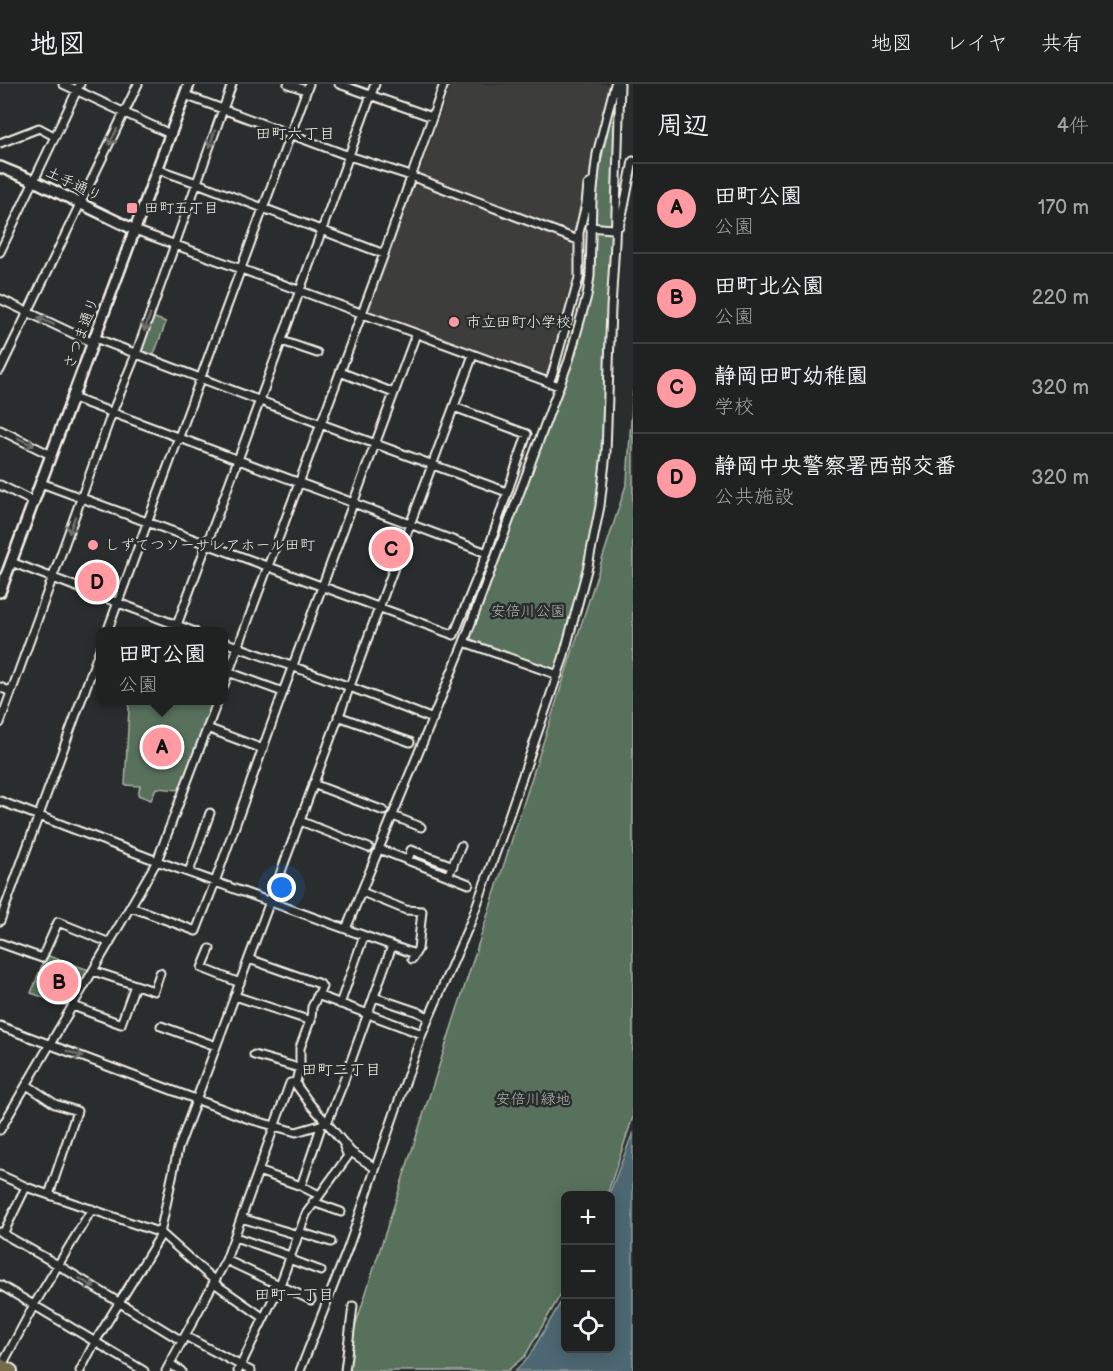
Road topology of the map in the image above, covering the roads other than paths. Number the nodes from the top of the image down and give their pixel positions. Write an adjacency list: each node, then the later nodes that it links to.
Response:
1 (63, 84): 11 (street)
2 (138, 84): 16 (street)
3 (180, 84): 13 (main road)
4 (189, 84): 13 (main road, さつま通り)
5 (232, 84): 15 (street)
6 (288, 84): 12 (street)
7 (339, 84): 14 (street)
8 (375, 84): 14 (street)
9 (444, 84): 17 (street)
10 (618, 84): 28 (street); 33 (street)
11 (79, 87): 16 (street); 20 (street)
12 (307, 87): 19 (street)
13 (184, 95): 15 (street); 18 (main road, さつま通り)
14 (371, 95): 17 (street); 22 (street)
15 (222, 109): 19 (street); 29 (street, one-way to 29)
16 (124, 113): 18 (street); 30 (street, one-way to 30)
17 (432, 117): 26 (street)
18 (170, 134): 25 (main road, さつま通り)
19 (290, 134): 22 (street); 31 (street)
20 (54, 136): 21 (street); 27 (street)
21 (0, 143)
22 (350, 156): 26 (street); 35 (street)
23 (633, 161): 33 (street)
24 (0, 167): 27 (main road, 土手通り)
25 (157, 169): 29 (street); 34 (main road, さつま通り)
26 (411, 176): 37 (street); 40 (street)
27 (34, 181): 30 (main road, 土手通り); 36 (street)
28 (594, 181): 32 (street); 37 (street)
29 (196, 183): 31 (street); 38 (street)
30 (81, 203): 34 (main road, 土手通り); 44 (street)
31 (263, 209): 35 (street); 41 (street)
32 (590, 227): 33 (street); 56 (street)
33 (615, 228): 97 (street)
34 (135, 230): 38 (street); 47 (main road, さつま通り)
35 (322, 231): 40 (street); 42 (street)
36 (3, 236): 39 (street)
37 (578, 240): 55 (street)
38 (175, 245): 41 (street); 50 (street, one-way to 50)
39 (0, 252)
40 (384, 254): 45 (street)
41 (241, 270): 42 (street); 54 (street)
42 (300, 291): 45 (street); 48 (street)
43 (0, 299): 44 (street)
44 (28, 312): 47 (street, one-way to 44); 52 (street)
45 (361, 314): 46 (street); 53 (street)
46 (416, 334): 51 (street); 57 (street)
47 (94, 340): 50 (street); 58 (main road, さつま通り)
48 (282, 341): 49 (street); 59 (street)
49 (317, 353)
50 (136, 354): 54 (street); 61 (street)
51 (473, 355): 55 (street); 60 (street)
52 (0, 370)
53 (340, 372): 57 (street); 62 (street)
54 (201, 379): 59 (street); 64 (street)
55 (549, 383): 56 (street)
56 (559, 386): 91 (street)
57 (394, 393): 65 (street)
58 (73, 398): 61 (street); 66 (main road, さつま通り)
59 (260, 400): 62 (street); 67 (street)
60 (454, 407): 68 (street); 72 (street)
61 (112, 413): 64 (street); 73 (street)
62 (321, 424): 65 (street); 70 (street)
63 (0, 430): 66 (street, one-way to 66)
64 (179, 439): 67 (street); 76 (street)
65 (376, 443): 68 (street); 75 (street)
66 (51, 455): 69 (main road, さつま通り)
67 (237, 460): 70 (street); 78 (street)
68 (433, 464): 72 (street); 77 (street)
69 (40, 483): 73 (street); 74 (main road, さつま通り)
70 (298, 483): 75 (street); 82 (street)
71 (0, 485): 74 (street)
72 (507, 492): 79 (street)
73 (82, 498): 76 (street); 83 (street, one-way to 83)
74 (34, 502): 81 (main road, さつま通り)
75 (354, 503): 77 (street); 84 (street)
76 (148, 521): 78 (street); 86 (street)
77 (411, 524): 79 (street); 87 (street)
78 (206, 543): 82 (street); 88 (street)
79 (487, 553): 87 (street)
80 (0, 557): 81 (main road)
81 (11, 562): 83 (street); 85 (main road, さつま通り)
82 (268, 567): 84 (street); 93 (street)
83 (53, 578): 86 (street); 100 (street)
84 (322, 587): 87 (street); 95 (street)
85 (0, 592)
86 (118, 603): 88 (street); 89 (street)
87 (379, 608): 99 (street)
88 (177, 625): 90 (street)
89 (109, 627)
90 (182, 627)
91 (464, 642): 97 (street); 104 (street)
92 (228, 643): 93 (street)
93 (238, 647): 95 (street); 96 (street)
94 (96, 660): 113 (street)
95 (293, 667): 99 (street); 101 (street)
96 (228, 672): 101 (street)
97 (558, 675): 148 (street)
98 (0, 687): 100 (street)
99 (350, 687): 103 (street); 104 (street)
100 (11, 692): 105 (street)
101 (283, 692): 108 (street)
102 (216, 705): 106 (street)
103 (338, 716): 107 (street); 109 (street)
104 (433, 719): 114 (street)
105 (0, 723)
106 (207, 728): 108 (street); 121 (street)
107 (410, 742)
108 (263, 749): 125 (street)
109 (313, 784): 111 (street); 115 (street)
110 (0, 801): 113 (street)
111 (384, 811)
112 (210, 813): 123 (street)
113 (38, 816): 121 (street); 130 (street)
114 (393, 816): 116 (street); 119 (street)
115 (300, 821): 118 (street); 128 (street)
116 (421, 827)
117 (460, 846): 122 (street)
118 (369, 848)
119 (379, 849): 120 (street); 127 (street)
120 (408, 860): 122 (street); 124 (street)
121 (157, 861): 123 (street); 129 (street)
122 (453, 866): 124 (street)
123 (189, 872): 125 (street)
124 (448, 876): 126 (street)
125 (216, 882): 128 (street); 129 (street)
126 (469, 884)
127 (362, 892): 131 (street); 135 (street)
128 (270, 902): 131 (street); 137 (street)
129 (131, 907): 134 (street)
130 (0, 921)
131 (346, 929): 132 (street)
132 (364, 936): 135 (street); 145 (street)
133 (0, 943): 134 (street)
134 (110, 943): 138 (street)
135 (392, 946): 144 (street)
136 (210, 949): 140 (street)
137 (249, 959): 140 (street); 142 (street)
138 (93, 971): 141 (street); 146 (street)
139 (160, 973): 141 (street)
140 (240, 982): 143 (street)
141 (135, 985): 146 (street)
142 (317, 995): 145 (street); 149 (street)
143 (235, 996): 149 (street); 154 (street)
144 (374, 997): 147 (street); 148 (street)
145 (340, 1004): 147 (street)
146 (73, 1006): 153 (street)
147 (367, 1014): 152 (street); 160 (street)
148 (429, 1017): 152 (street)
149 (311, 1021): 156 (street)
150 (0, 1026): 153 (street)
151 (161, 1026): 154 (street)
152 (422, 1034): 164 (street)
153 (51, 1045): 158 (street); 159 (street, one-way to 159)
154 (216, 1046): 159 (street)
155 (254, 1055): 156 (street)
156 (299, 1068): 157 (street)
157 (296, 1082): 160 (street); 161 (street)
158 (27, 1085): 162 (street); 169 (street)
159 (196, 1099): 161 (street); 176 (street)
160 (325, 1123): 161 (street); 163 (street); 167 (street)
161 (274, 1127): 165 (street)
162 (0, 1130)
163 (340, 1137): 164 (street); 170 (street)
164 (375, 1168): 201 (street)
165 (258, 1171): 167 (street); 174 (street)
166 (0, 1175): 168 (street)
167 (301, 1186): 170 (street)
168 (26, 1187): 169 (street); 175 (street)
169 (49, 1195): 172 (street)
170 (319, 1195): 171 (street)
171 (314, 1202): 173 (street); 177 (street)
172 (92, 1209): 176 (street); 182 (street)
173 (341, 1212)
174 (241, 1218): 177 (street); 178 (street)
175 (1, 1233): 182 (street)
176 (161, 1233): 184 (street); 188 (street)
177 (299, 1233): 179 (street); 180 (street)
178 (235, 1237): 180 (street); 181 (street)
179 (331, 1242)
180 (290, 1258): 183 (street); 186 (street)
181 (225, 1260): 184 (street); 186 (street)
182 (58, 1265): 188 (street, one-way to 188); 189 (street)
183 (321, 1271)
184 (215, 1282): 191 (street); 192 (street)
185 (0, 1285): 189 (street)
186 (280, 1285): 187 (street); 191 (street)
187 (311, 1300)
188 (120, 1303): 192 (street); 193 (street)
189 (34, 1305): 193 (street); 194 (street)
190 (353, 1306): 202 (street)
191 (264, 1318): 196 (street)
192 (184, 1339): 195 (street); 196 (street)
193 (95, 1342): 197 (street); 198 (street)
194 (3, 1368)
195 (168, 1368): 199 (street)
196 (240, 1368): 200 (street)
197 (80, 1371)
198 (144, 1371)
199 (181, 1371)
200 (251, 1371)
201 (300, 1371)
202 (345, 1371)

